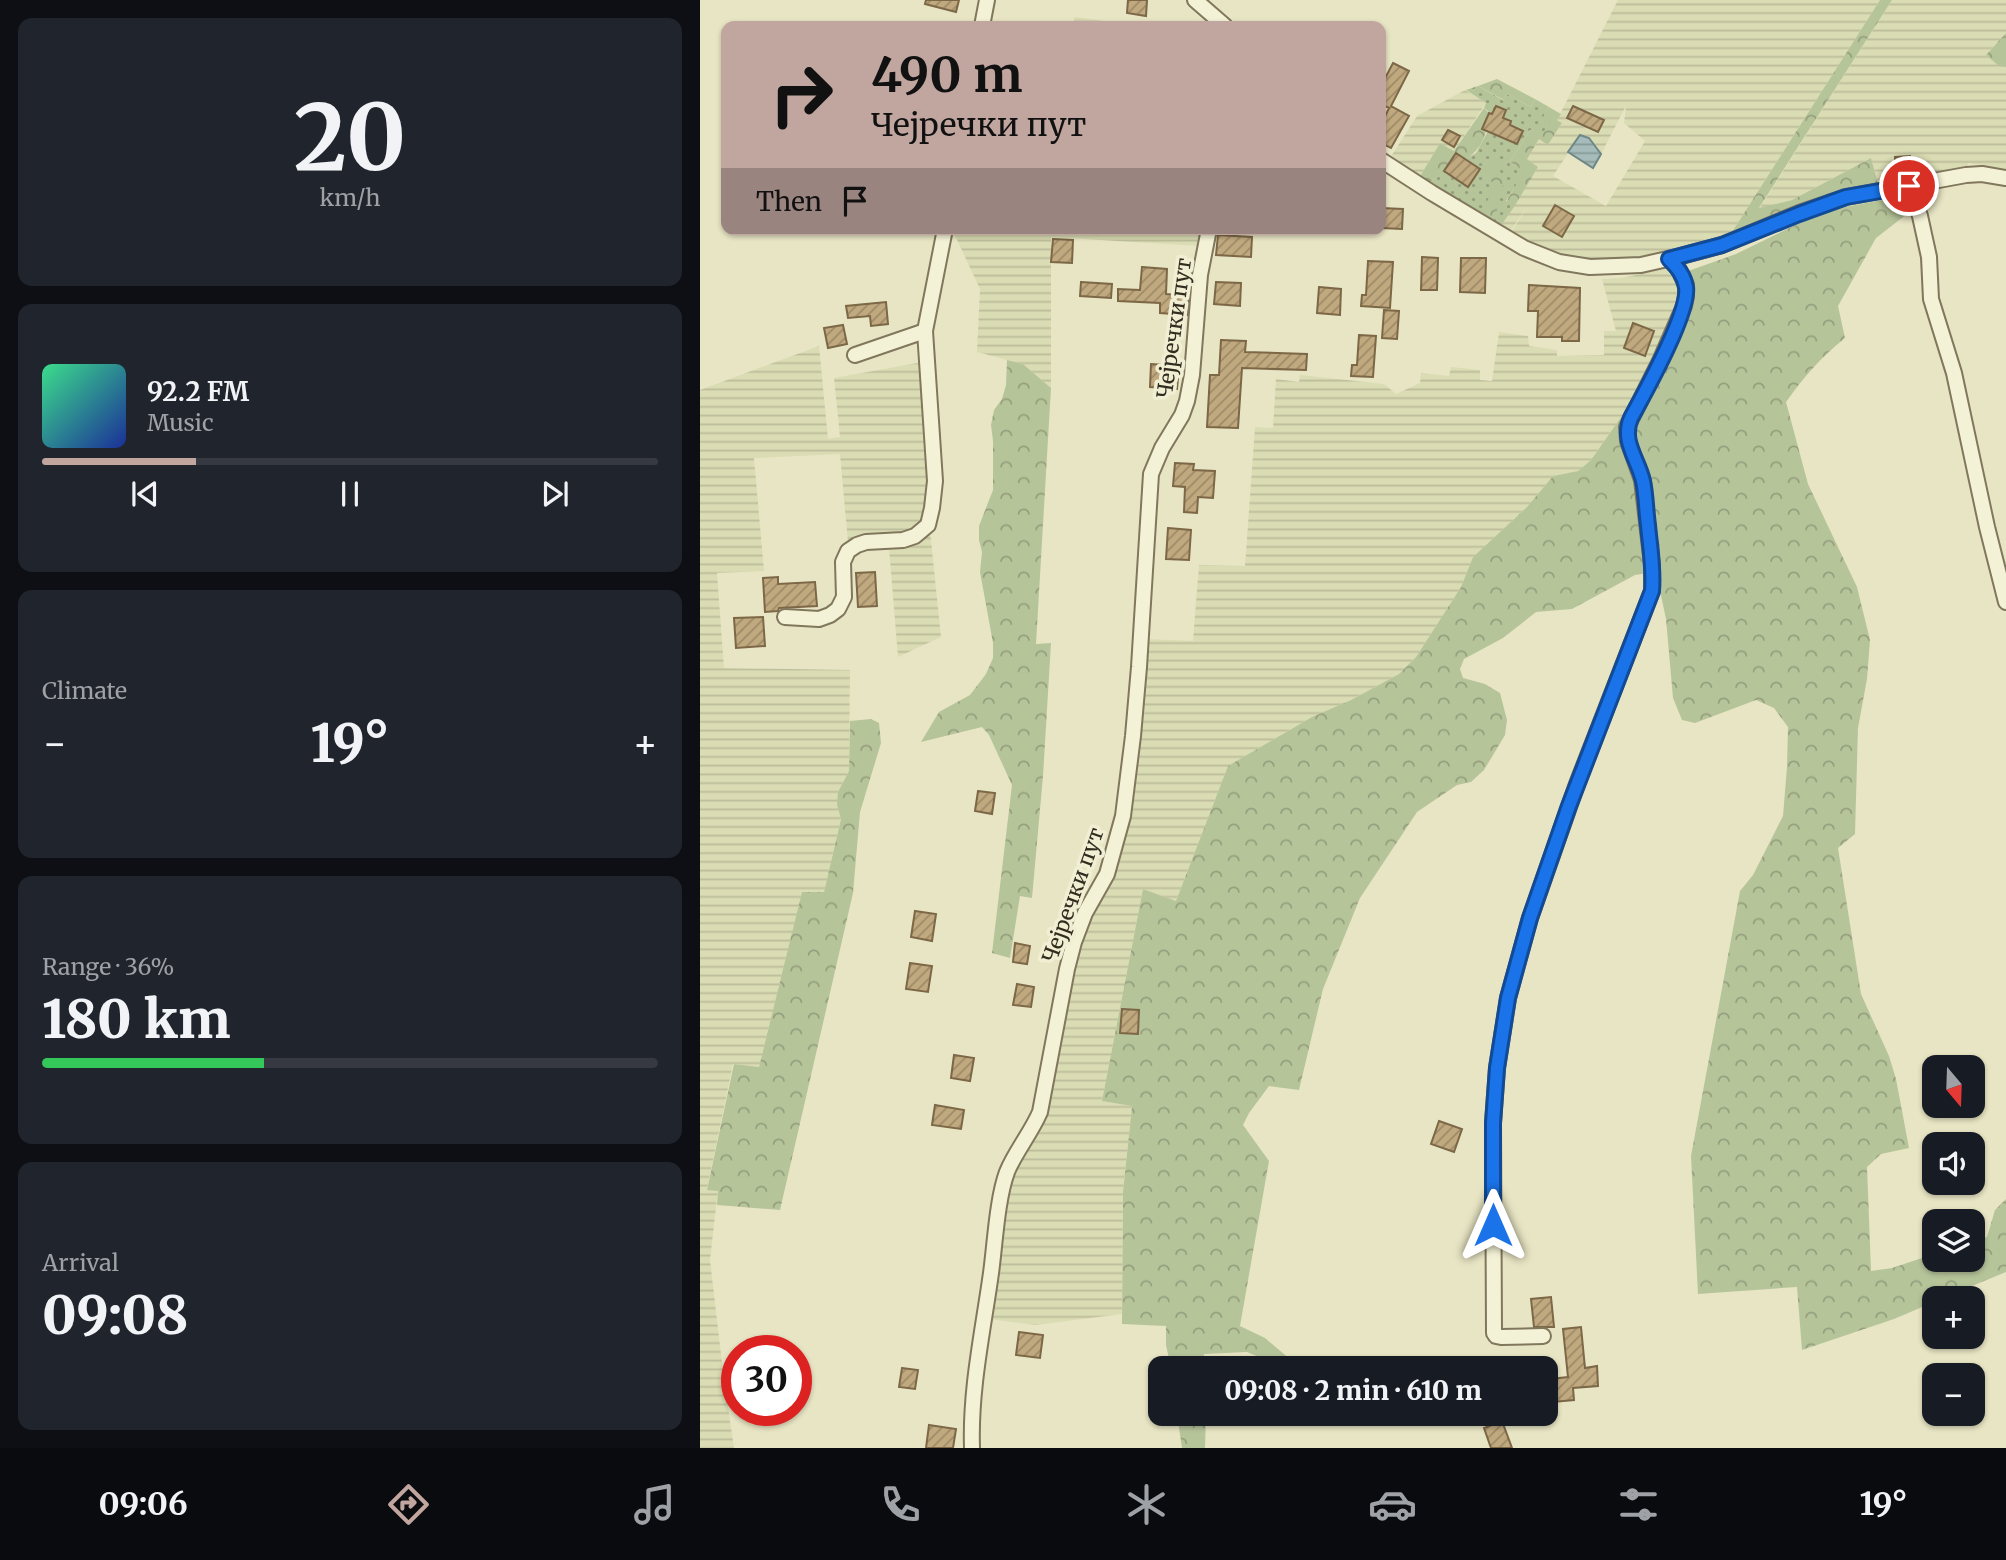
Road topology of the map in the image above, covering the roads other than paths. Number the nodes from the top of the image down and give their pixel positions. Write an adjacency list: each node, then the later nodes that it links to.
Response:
1 (987, 0): 3 (street)
2 (1195, 0): 4 (street)
3 (983, 21)
4 (1218, 21)
5 (1386, 163): 10 (street)
6 (2006, 178): 7 (street)
7 (1909, 186): 10 (street); 13 (street)
8 (944, 235): 11 (street)
9 (1208, 235): 16 (street, Чејречки пут)
10 (1669, 259): 15 (street)
11 (925, 331): 12 (street); 14 (street)
12 (855, 355)
13 (2006, 602)
14 (785, 617)
15 (1544, 1336)
16 (972, 1448)

